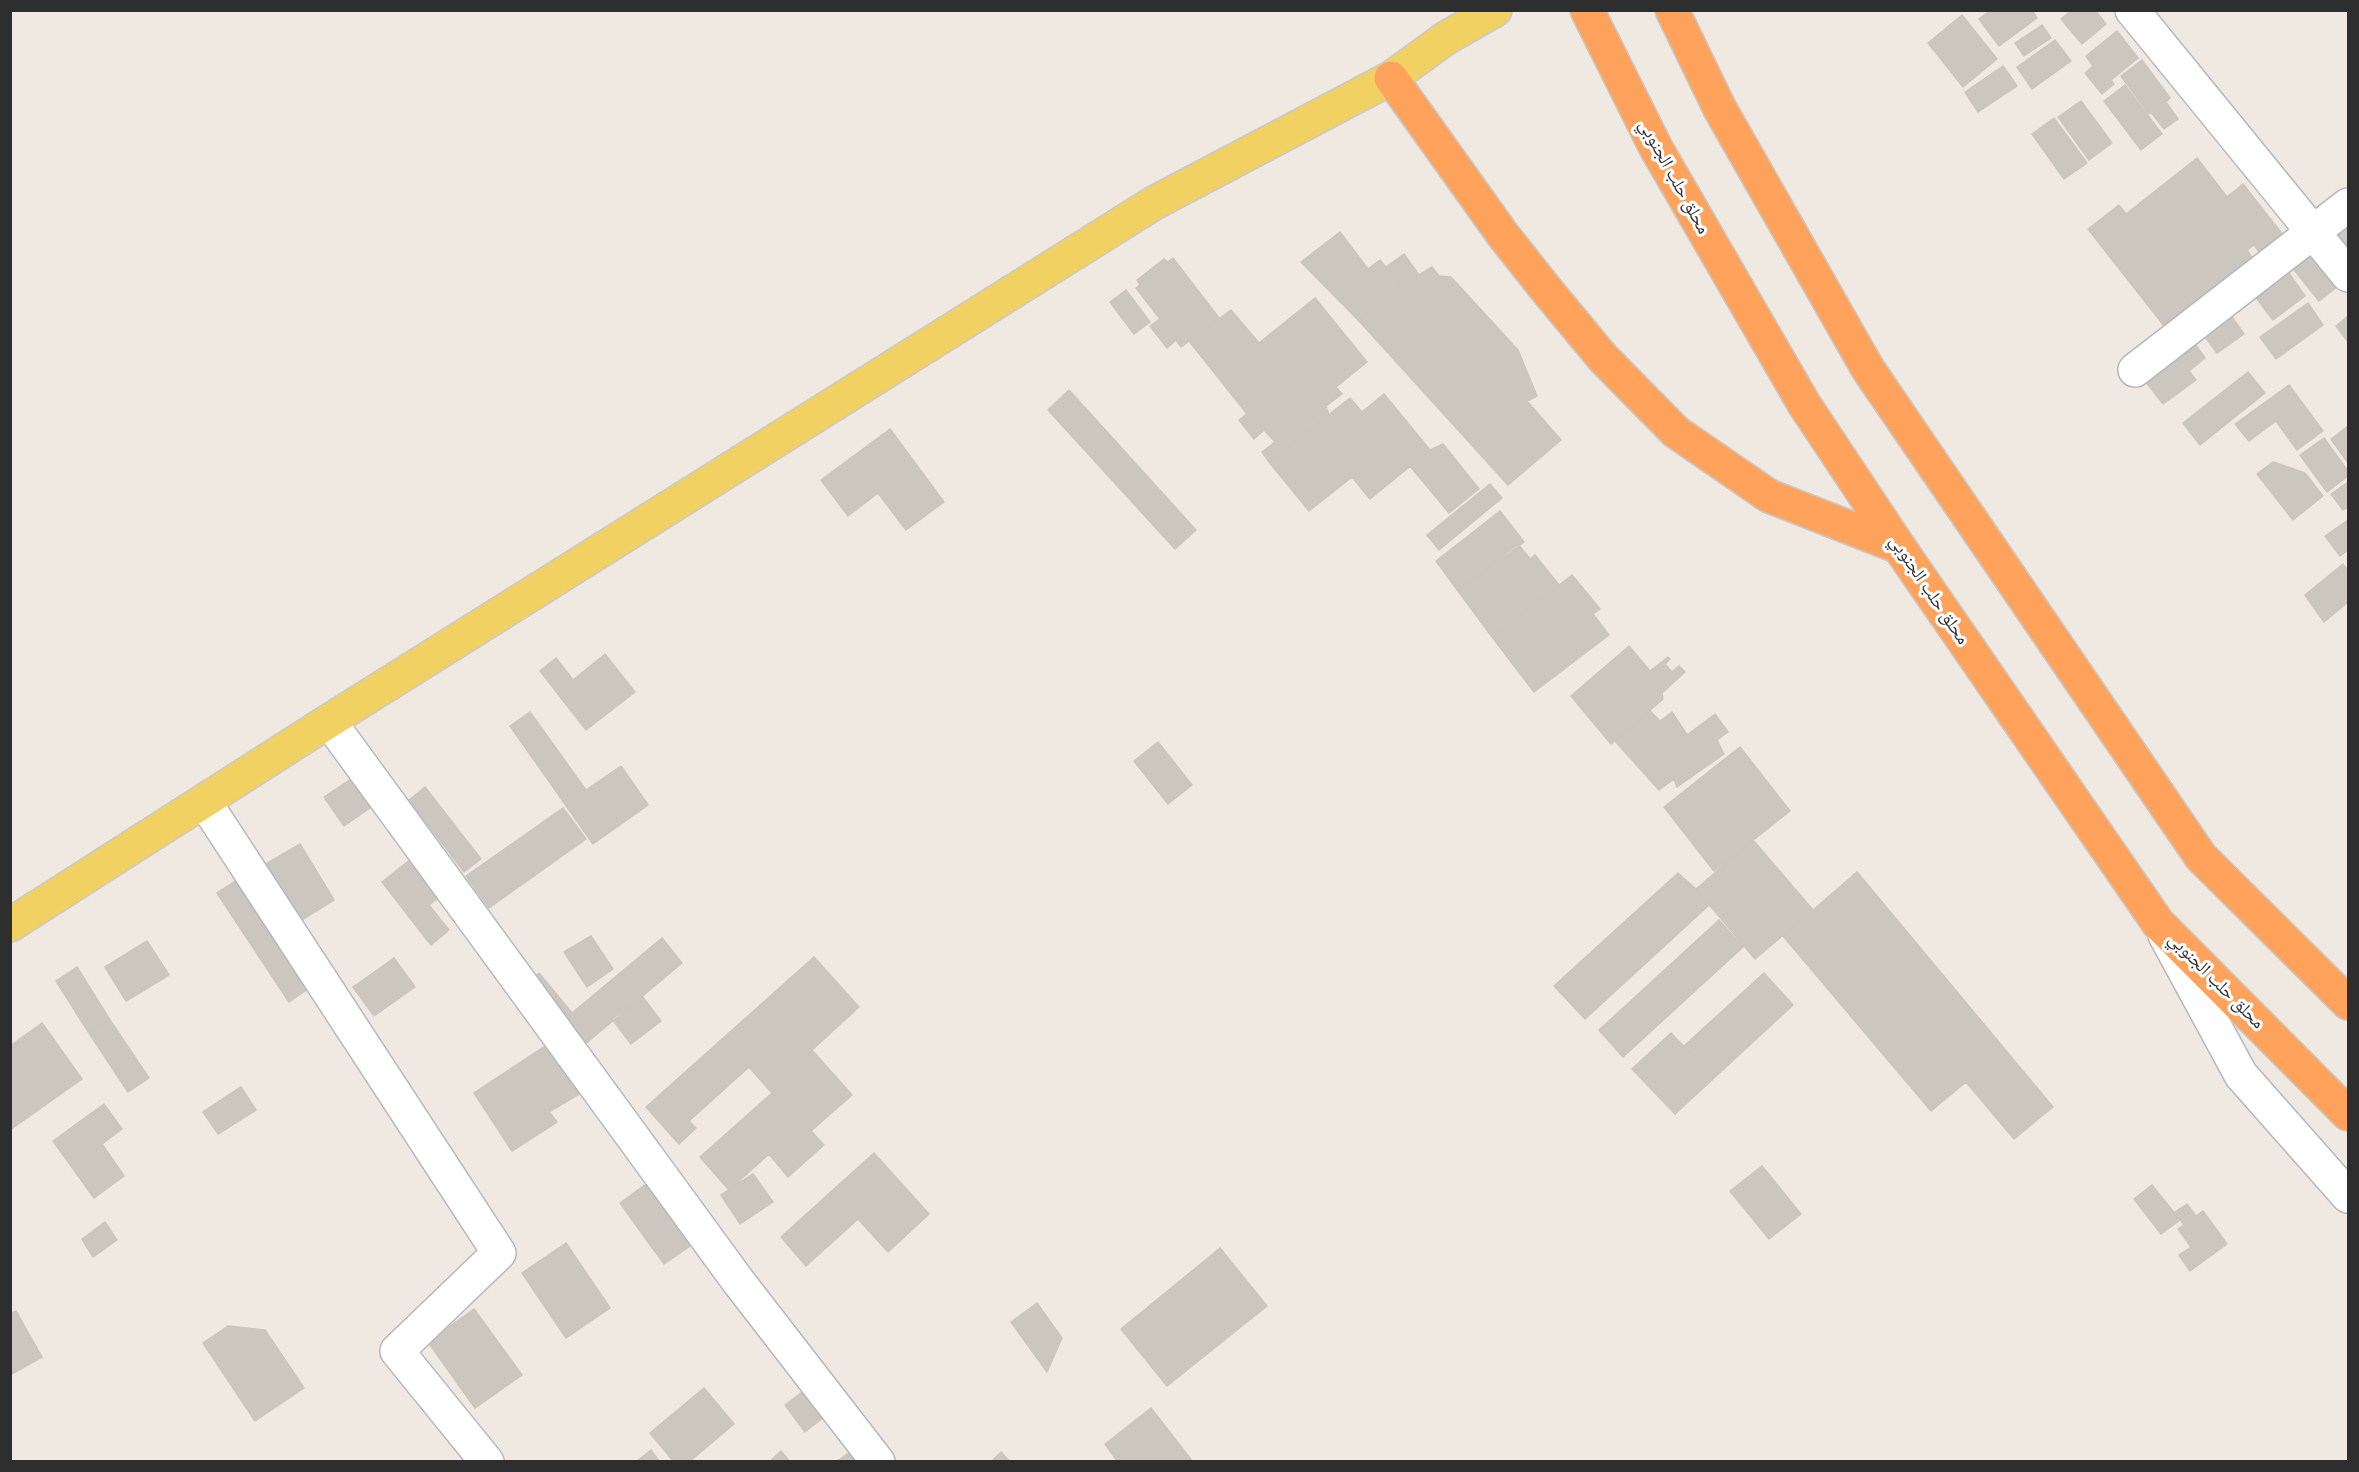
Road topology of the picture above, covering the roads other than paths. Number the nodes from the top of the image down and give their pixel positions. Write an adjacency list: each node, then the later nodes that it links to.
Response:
1 (1495, 10): 5 (main road)
2 (1587, 10): 10 (highway, محلق حلب الجنوبي)
3 (1672, 10): 15 (highway)
4 (2132, 10): 7 (street)
5 (1391, 78): 10 (highway); 11 (main road)
6 (2349, 205): 7 (street)
7 (2314, 232): 8 (street); 9 (street)
8 (2349, 275)
9 (2135, 370)
10 (1899, 547): 13 (highway, محلق حلب الجنوبي)
11 (328, 721): 12 (main road); 19 (street)
12 (204, 801): 14 (main road); 18 (street)
13 (2158, 923): 16 (highway, محلق حلب الجنوبي); 17 (street)
14 (10, 925)
15 (2349, 1003)
16 (2349, 1114)
17 (2349, 1196)
18 (487, 1461)
19 (878, 1461)

